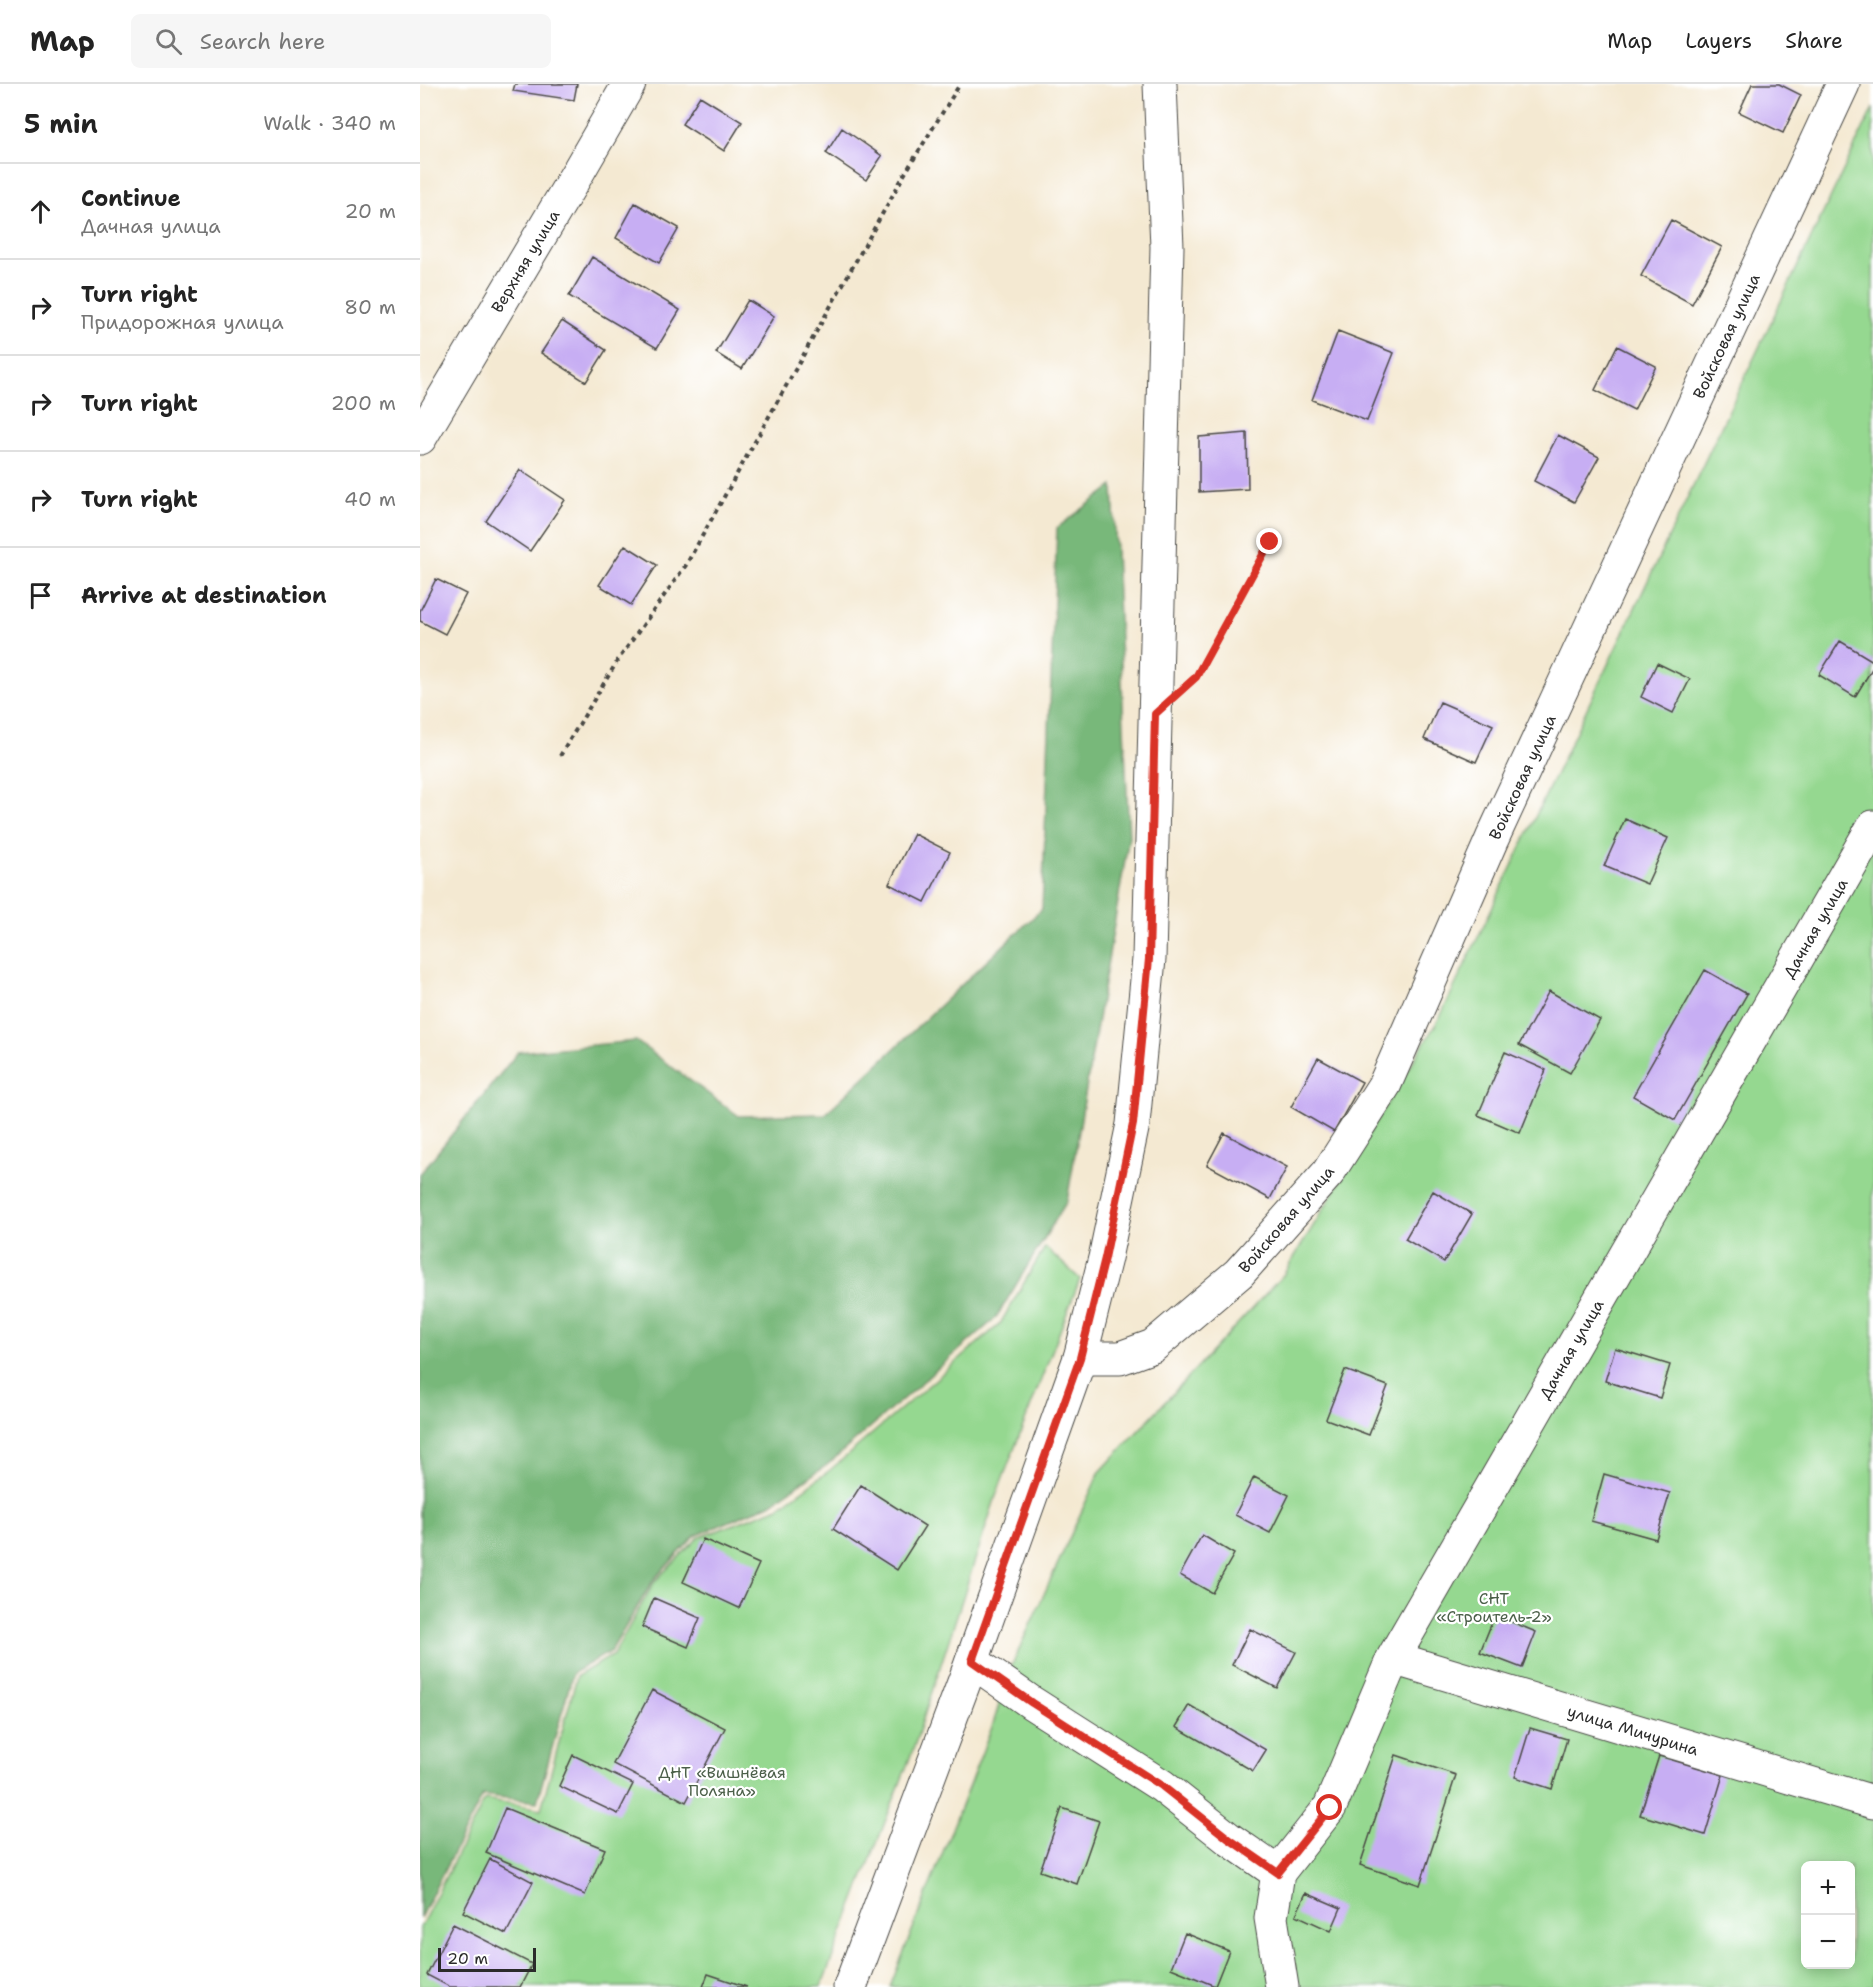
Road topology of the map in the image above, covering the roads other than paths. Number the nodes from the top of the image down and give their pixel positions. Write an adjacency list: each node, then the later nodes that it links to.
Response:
1 (629, 84): 4 (street, Верхняя улица)
2 (1160, 84): 6 (street)
3 (1844, 84): 6 (street, Войсковая улица)
4 (420, 438)
5 (1873, 827): 7 (street, Дачная улица)
6 (1080, 1358): 8 (street)
7 (1393, 1658): 9 (street, улица Мичурина); 10 (street, Дачная улица)
8 (972, 1661): 10 (street); 11 (street)
9 (1873, 1802)
10 (1278, 1873): 12 (street)
11 (850, 1987)
12 (1282, 1987)

